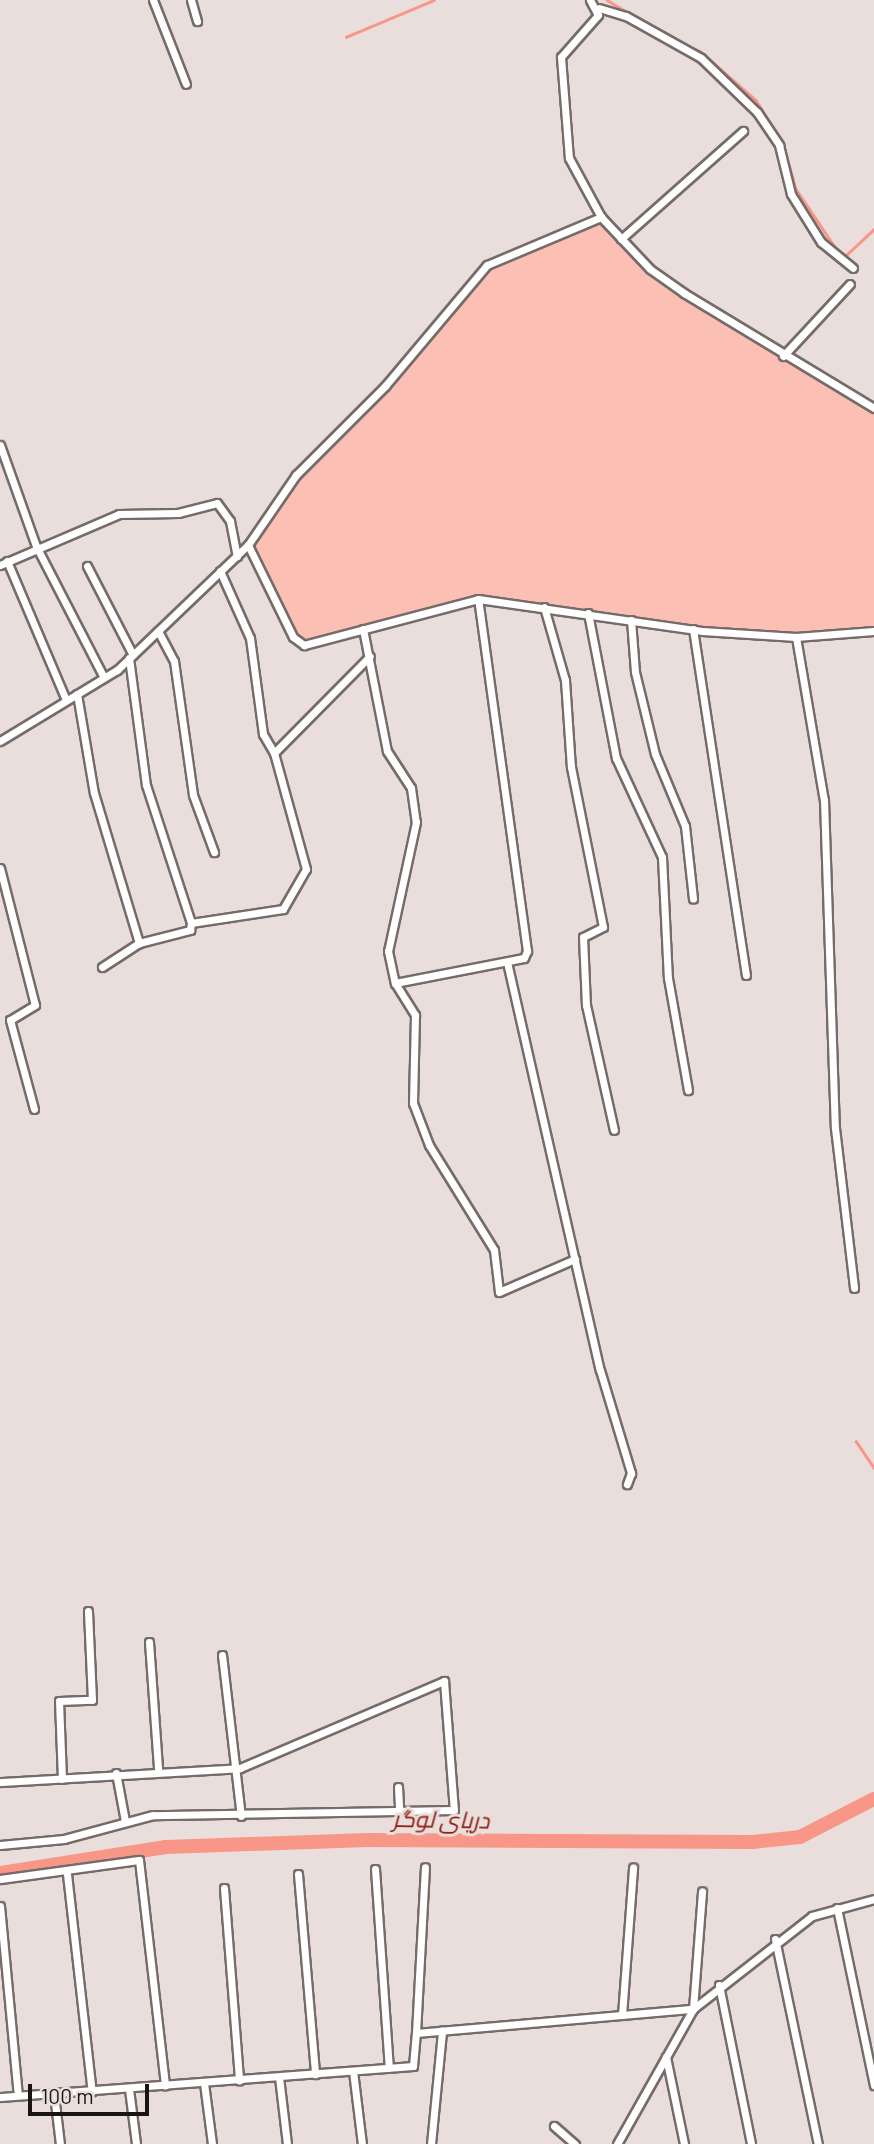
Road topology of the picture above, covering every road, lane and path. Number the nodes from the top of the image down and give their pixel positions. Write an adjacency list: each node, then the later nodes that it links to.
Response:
1 (153, 0): 6 (street)
2 (191, 0): 5 (street)
3 (590, 0): 4 (street)
4 (599, 8): 8 (street); 10 (street)
5 (197, 20)
6 (186, 84)
7 (743, 131): 9 (street)
8 (601, 217): 9 (street); 15 (street)
9 (621, 239): 12 (street)
10 (853, 268)
11 (850, 284): 12 (street)
12 (783, 356): 13 (street)
13 (874, 408)
14 (0, 445): 16 (street)
15 (248, 545): 17 (street); 25 (street)
16 (36, 546): 17 (street); 18 (street); 32 (street)
17 (237, 556): 20 (street)
18 (4, 563): 34 (street)
19 (86, 566): 31 (street)
20 (220, 570): 27 (street); 36 (street)
21 (478, 599): 22 (street); 25 (street); 42 (street)
22 (544, 607): 23 (street); 48 (street)
23 (588, 614): 24 (street); 46 (street)
24 (631, 620): 26 (street); 39 (street)
25 (363, 629): 30 (street)
26 (693, 629): 29 (street); 44 (street)
27 (158, 631): 31 (street); 37 (street)
28 (874, 631): 29 (street)
29 (796, 637): 50 (street)
30 (370, 656): 36 (street); 45 (street)
31 (131, 657): 32 (street); 40 (street)
32 (104, 678): 33 (street)
33 (77, 694): 34 (street); 41 (street)
34 (66, 700): 35 (street)
35 (0, 741)
36 (274, 754): 40 (street)
37 (214, 852)
38 (0, 868): 47 (street)
39 (693, 899)
40 (191, 923): 41 (street)
41 (139, 943): 43 (street)
42 (507, 962): 45 (street); 49 (street)
43 (102, 967)
44 (746, 975)
45 (395, 983): 49 (street)
46 (688, 1090)
47 (34, 1109)
48 (614, 1130)
49 (575, 1259): 51 (street)
50 (854, 1288)
51 (627, 1484)
52 (88, 1611): 58 (street)
53 (149, 1642): 56 (street)
54 (222, 1655): 55 (street)
55 (240, 1768): 56 (street); 61 (street); 62 (street)
56 (158, 1769): 57 (street)
57 (116, 1773): 58 (street); 63 (street)
58 (62, 1779): 59 (street)
59 (0, 1782)
60 (398, 1787): 61 (street)
61 (399, 1810): 62 (street)
62 (241, 1816): 63 (street)
63 (125, 1821): 64 (street)
64 (0, 1845)
65 (425, 1867): 81 (street)
66 (633, 1867): 79 (street)
67 (375, 1869): 83 (street)
68 (67, 1874): 70 (street); 90 (street); 92 (street)
69 (298, 1874): 85 (street)
70 (0, 1879)
71 (224, 1888): 87 (street)
72 (702, 1891): 78 (street)
73 (874, 1899): 75 (street)
74 (0, 1906): 94 (street)
75 (837, 1908): 76 (street); 89 (street)
76 (775, 1939): 77 (street); 107 (street)
77 (719, 1985): 78 (street); 106 (street)
78 (693, 2009): 79 (street); 82 (street)
79 (622, 2015): 80 (street)
80 (442, 2031): 81 (street); 102 (street)
81 (416, 2033): 83 (street)
82 (666, 2057): 104 (street); 105 (street)
83 (389, 2068): 84 (street)
84 (353, 2071): 85 (street); 101 (street)
85 (315, 2074): 86 (street)
86 (279, 2077): 87 (street); 100 (street)
87 (239, 2080): 88 (street)
88 (204, 2083): 90 (street); 99 (street)
89 (874, 2085)
90 (165, 2086): 91 (street)
91 (129, 2089): 92 (street); 98 (street)
92 (92, 2092): 93 (street)
93 (54, 2094): 94 (street); 97 (street)
94 (18, 2095): 95 (street)
95 (0, 2097)
96 (554, 2126): 103 (street)
97 (61, 2144)
98 (136, 2144)
99 (212, 2144)
100 (287, 2144)
101 (362, 2144)
102 (431, 2144)
103 (575, 2144)
104 (617, 2144)
105 (684, 2144)
106 (751, 2144)
107 (818, 2144)

